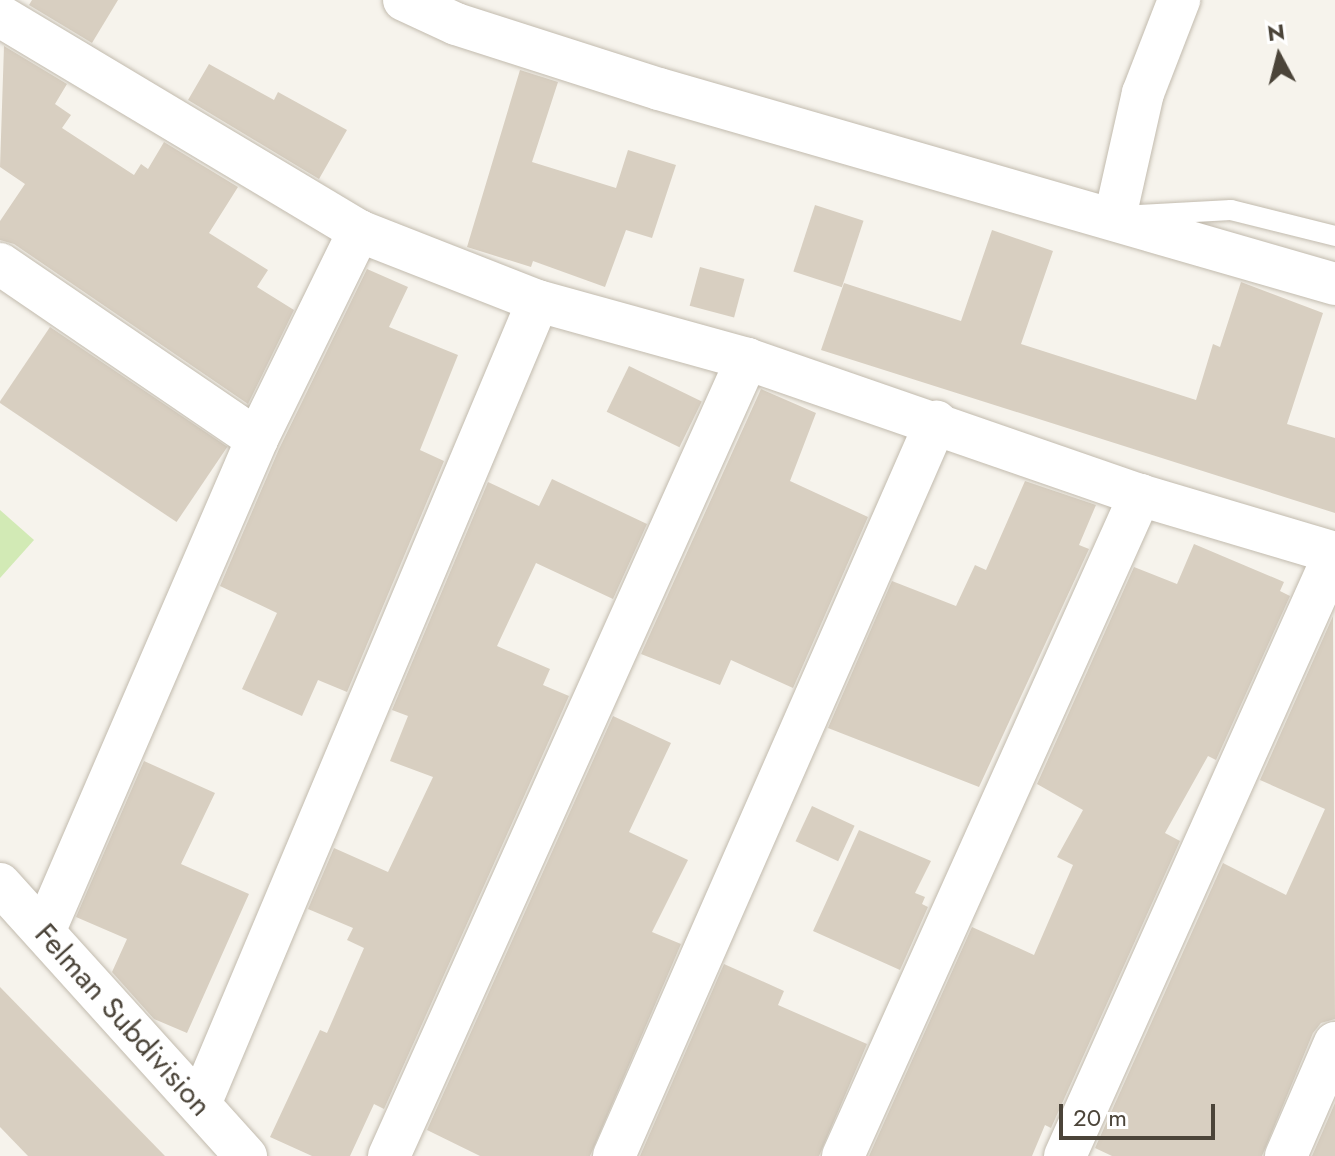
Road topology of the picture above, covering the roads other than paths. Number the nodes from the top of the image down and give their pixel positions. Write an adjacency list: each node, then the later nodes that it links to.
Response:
1 (404, 0): 4 (street)
2 (1179, 0): 4 (street)
3 (0, 16): 5 (street)
4 (1115, 217): 6 (lane); 8 (street)
5 (359, 231): 9 (street); 12 (street)
6 (1335, 236)
7 (0, 264): 12 (street)
8 (1335, 284)
9 (538, 301): 10 (street); 18 (street)
10 (747, 359): 11 (street); 20 (street)
11 (936, 422): 13 (street); 21 (street)
12 (257, 439): 16 (street)
13 (1140, 495): 14 (street); 22 (street)
14 (1335, 553): 23 (street)
15 (0, 884): 16 (street, Felman Subdivision)
16 (44, 932): 18 (street, Felman Subdivision)
17 (1335, 1043): 24 (street)
18 (200, 1104): 19 (street, Felman Subdivision)
19 (246, 1156)
20 (389, 1156)
21 (614, 1156)
22 (843, 1156)
23 (1065, 1156)
24 (1286, 1156)

